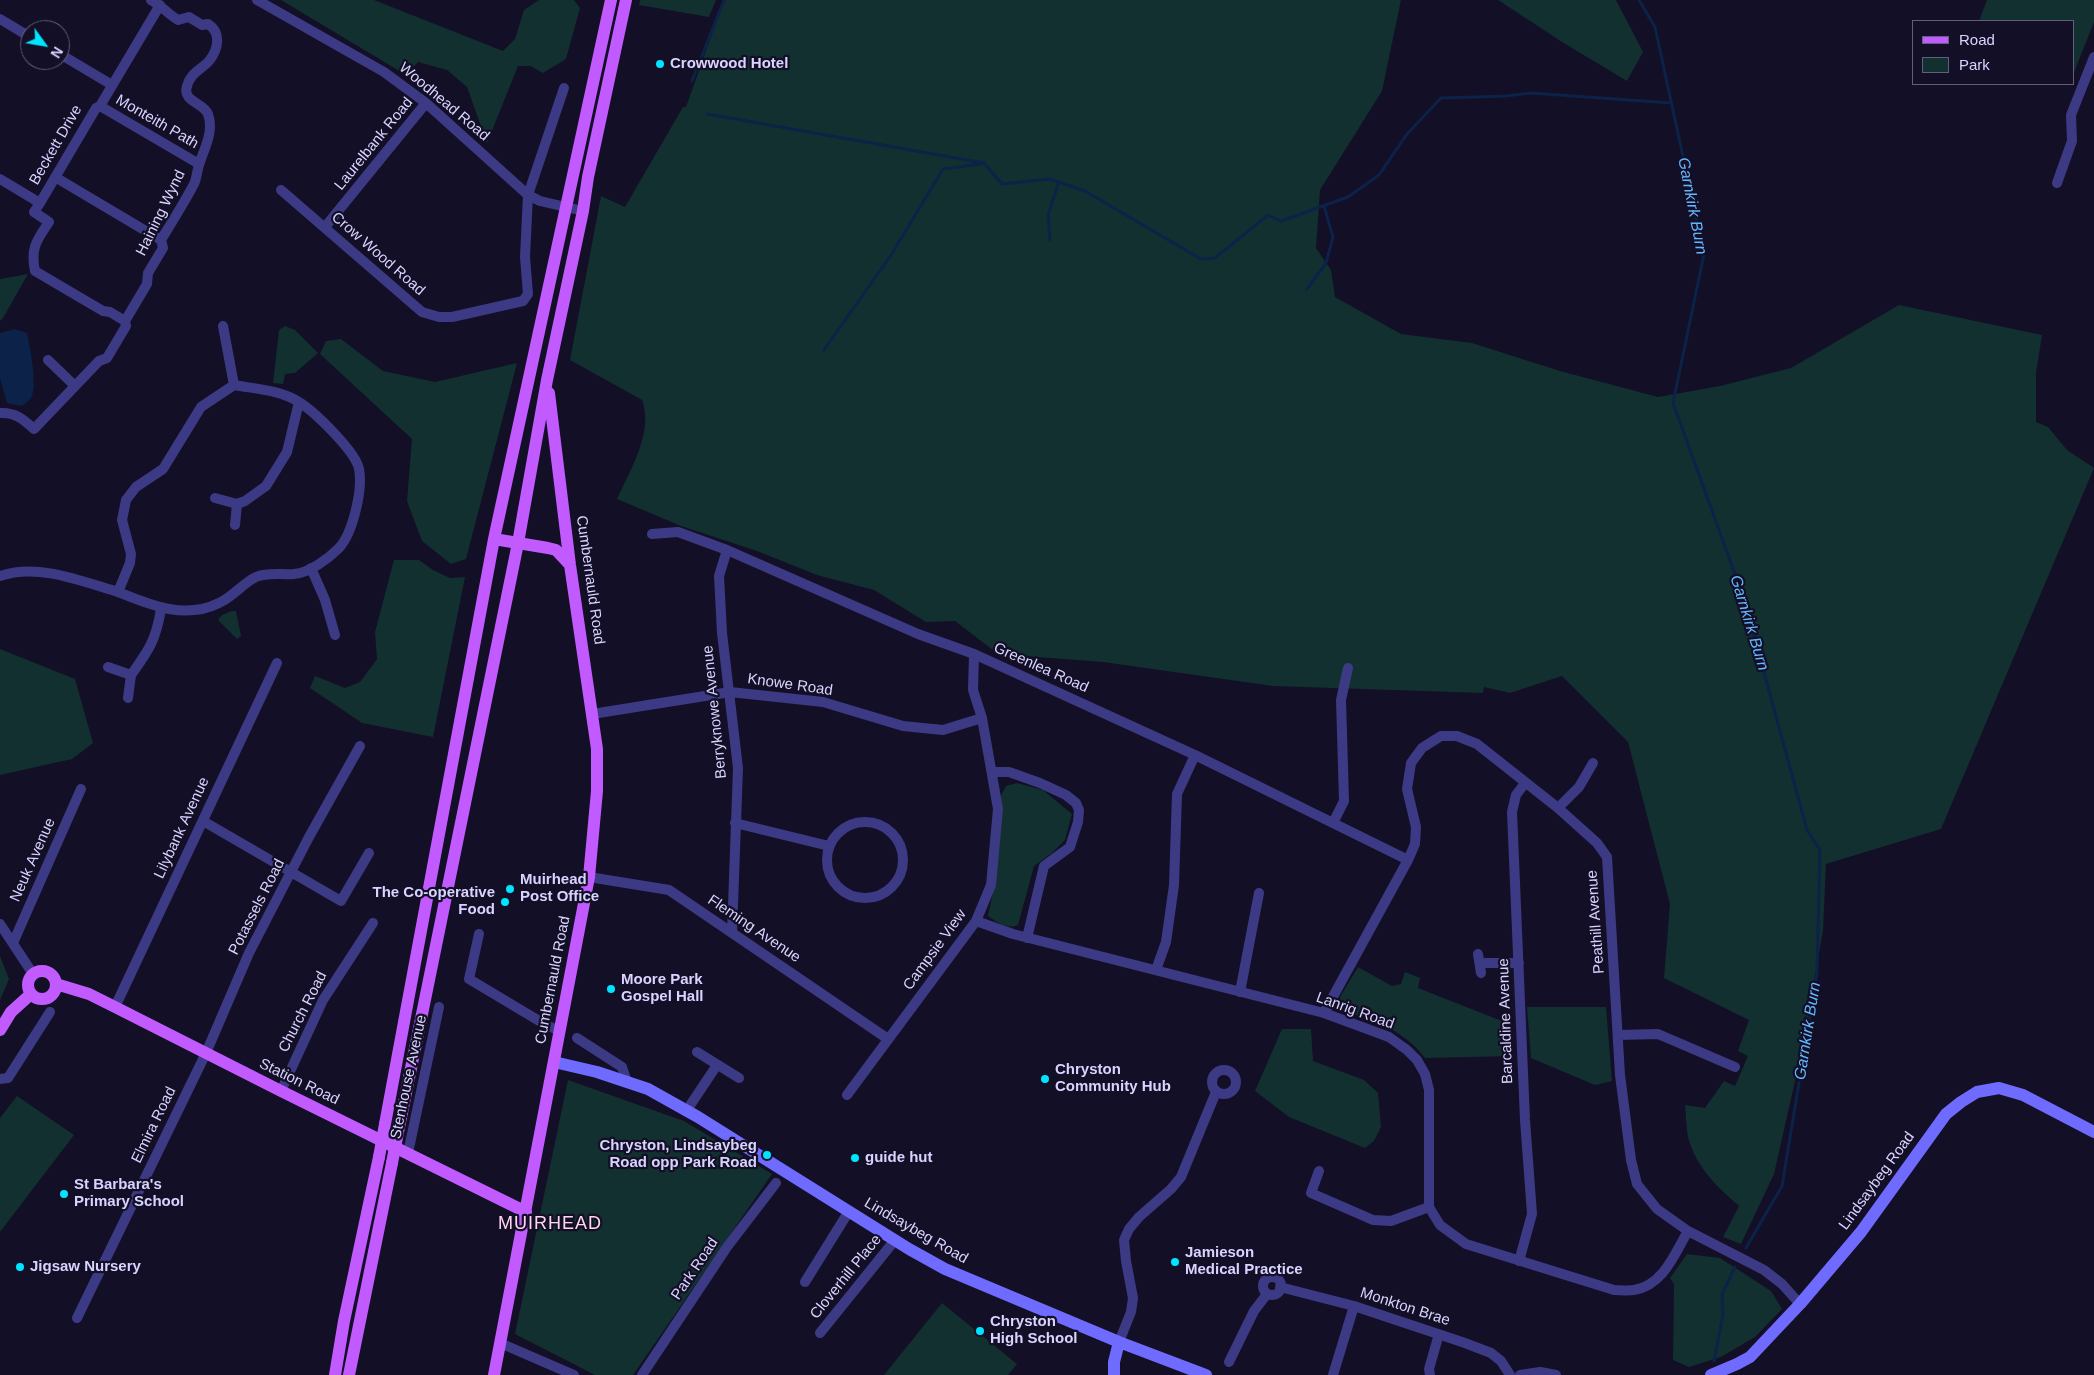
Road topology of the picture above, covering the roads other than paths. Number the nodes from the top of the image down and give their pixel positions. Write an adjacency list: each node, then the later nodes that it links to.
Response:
1 (257, 0): 11 (street, Woodhead Road)
2 (611, 0): 20 (main road)
3 (626, 0): 21 (main road)
4 (156, 2): 9 (street, Beckett Drive); 13 (street, Haining Wynd)
5 (0, 19): 6 (street)
6 (20, 30)
7 (2094, 58): 16 (street)
8 (70, 60): 9 (street)
9 (112, 85): 12 (street, Beckett Drive)
10 (564, 88): 18 (street)
11 (426, 103): 18 (street, Woodhead Road); 22 (street, Laurelbank Road)
12 (100, 106): 13 (street, Monteith Path); 14 (street, Beckett Drive)
13 (199, 164): 23 (street, Haining Wynd)
14 (55, 177): 19 (street, Beckett Drive); 23 (street)
15 (0, 179): 19 (street)
16 (2057, 183)
17 (281, 190): 22 (street, Crow Wood Road)
18 (528, 195): 20 (street, Woodhead Road); 22 (street, Crow Wood Road)
19 (40, 203): 24 (street)
20 (566, 207): 21 (street, Woodhead Road); 36 (main road)
21 (583, 211): 27 (main road)
22 (325, 227)
23 (161, 240): 24 (street, Haining Wynd)
24 (126, 321): 29 (street, Haining Wynd)
25 (223, 326): 28 (street)
26 (48, 360): 29 (street)
27 (547, 380): 37 (main road); 39 (main road, Cumbernauld Road)
28 (234, 385): 30 (street); 42 (street)
29 (75, 386): 31 (street, Haining Wynd)
30 (299, 402): 33 (street); 40 (street)
31 (0, 413)
32 (215, 498): 33 (street)
33 (237, 504): 34 (street)
34 (235, 525)
35 (652, 534): 38 (street, Greenlea Road)
36 (494, 539): 37 (main road); 126 (main road, bridge)
37 (518, 543): 39 (main road); 127 (main road, bridge)
38 (727, 550): 45 (street, Greenlea Road); 50 (street, Berryknowe Avenue)
39 (570, 565): 52 (main road, Cumbernauld Road)
40 (311, 568): 43 (street); 44 (street)
41 (0, 576): 42 (street)
42 (118, 592): 43 (street)
43 (162, 609): 49 (street)
44 (335, 635)
45 (974, 654): 53 (street, Campsie View); 55 (street, Greenlea Road)
46 (277, 663): 61 (street, Lilybank Avenue)
47 (108, 667): 49 (street)
48 (1348, 668): 63 (street)
49 (131, 675): 51 (street)
50 (730, 692): 52 (street, Knowe Road); 53 (street, Knowe Road); 62 (street, Berryknowe Avenue)
51 (128, 698)
52 (592, 714): 68 (main road, Cumbernauld Road)
53 (982, 718): 57 (street, Campsie View)
54 (360, 746): 67 (street, Potassels Road)
55 (1195, 755): 63 (street, Greenlea Road); 79 (street)
56 (1594, 763): 60 (street)
57 (992, 772): 70 (street, Campsie View); 75 (street)
58 (1525, 783): 60 (street, Peathill Avenue); 66 (street, Peathill Avenue); 78 (street, Barcaldine Avenue)
59 (81, 789): 76 (street, Neuk Avenue)
60 (1558, 808): 90 (street, Peathill Avenue)
61 (203, 821): 67 (street); 84 (street, Lilybank Avenue)
62 (735, 823): 64 (street); 73 (street, Berryknowe Avenue)
63 (1333, 823): 66 (street, Greenlea Road)
64 (830, 846): 64 (street)
65 (369, 853): 67 (street)
66 (1408, 860): 87 (street, Peathill Avenue)
67 (291, 873): 94 (street, Potassels Road)
68 (589, 877): 73 (street, Fleming Avenue); 89 (main road, Cumbernauld Road)
69 (1259, 893): 82 (street)
70 (976, 921): 75 (street, Lanrig Road); 92 (street, Campsie View)
71 (372, 923): 101 (street, Church Road)
72 (0, 924): 76 (street)
73 (732, 932): 92 (street, Fleming Avenue)
74 (479, 934): 89 (street)
75 (1027, 938): 79 (street, Lanrig Road)
76 (13, 944): 80 (street)
77 (1480, 963): 78 (street)
78 (1520, 963): 114 (street, Barcaldine Avenue)
79 (1156, 970): 82 (street, Lanrig Road)
80 (33, 974): 81 (main road, Station Road); 83 (main road)
81 (56, 984): 83 (main road); 84 (main road, Station Road)
82 (1240, 992): 87 (street, Lanrig Road)
83 (31, 994): 88 (main road)
84 (115, 1007): 94 (main road, Station Road)
85 (439, 1007): 106 (street, Stenhouse Avenue)
86 (50, 1012): 99 (street)
87 (1324, 1013): 109 (street, Lanrig Road)
88 (0, 1030)
89 (560, 1031): 95 (main road, Cumbernauld Road)
90 (1618, 1035): 97 (street); 112 (street, Peathill Avenue)
91 (577, 1038): 100 (street)
92 (888, 1039): 103 (street, Campsie View)
93 (697, 1052): 96 (street)
94 (206, 1053): 101 (main road, Station Road); 120 (street, Elmira Road)
95 (554, 1062): 100 (main road, Lindsaybeg Road); 111 (main road, Cumbernauld Road)
96 (717, 1064): 98 (street); 104 (street)
97 (1735, 1067)
98 (739, 1078)
99 (0, 1079)
100 (627, 1082): 104 (main road, Lindsaybeg Road)
101 (281, 1091): 106 (main road, Station Road)
102 (1216, 1092): 123 (street)
103 (847, 1095)
104 (687, 1110): 110 (main road, Lindsaybeg Road)
105 (2094, 1132): 118 (main road, Lindsaybeg Road)
106 (408, 1153): 111 (main road, Station Road)
107 (1319, 1171): 109 (street)
108 (776, 1183): 130 (street, Park Road)
109 (1429, 1207): 114 (street)
110 (849, 1211): 113 (main road, Lindsaybeg Road); 115 (street)
111 (526, 1212): 124 (main road, Cumbernauld Road)
112 (1688, 1231): 114 (street); 118 (street, Peathill Avenue)
113 (895, 1240): 121 (street, Cloverhill Place); 123 (main road, Lindsaybeg Road)
114 (1519, 1260)
115 (805, 1282)
116 (1280, 1287): 117 (street); 117 (street, Monkton Brae); 119 (street, Monkton Brae)
117 (1267, 1294): 125 (street)
118 (1800, 1304): 138 (main road, Lindsaybeg Road)
119 (1354, 1306): 122 (street, Monkton Brae); 133 (street)
120 (77, 1318)
121 (820, 1333)
122 (1439, 1334): 134 (street); 135 (street, Monkton Brae)
123 (1119, 1342): 131 (main road); 132 (main road, Lindsaybeg Road)
124 (500, 1343): 128 (main road, Cumbernauld Road); 129 (street)
125 (1229, 1362)
126 (335, 1375)
127 (349, 1375)
128 (494, 1375)
129 (574, 1375)
130 (642, 1375)
131 (1114, 1375)
132 (1206, 1375)
133 (1333, 1375)
134 (1430, 1375)
135 (1510, 1375)
136 (1520, 1375): 137 (street)
137 (1556, 1375)
138 (1711, 1375)

